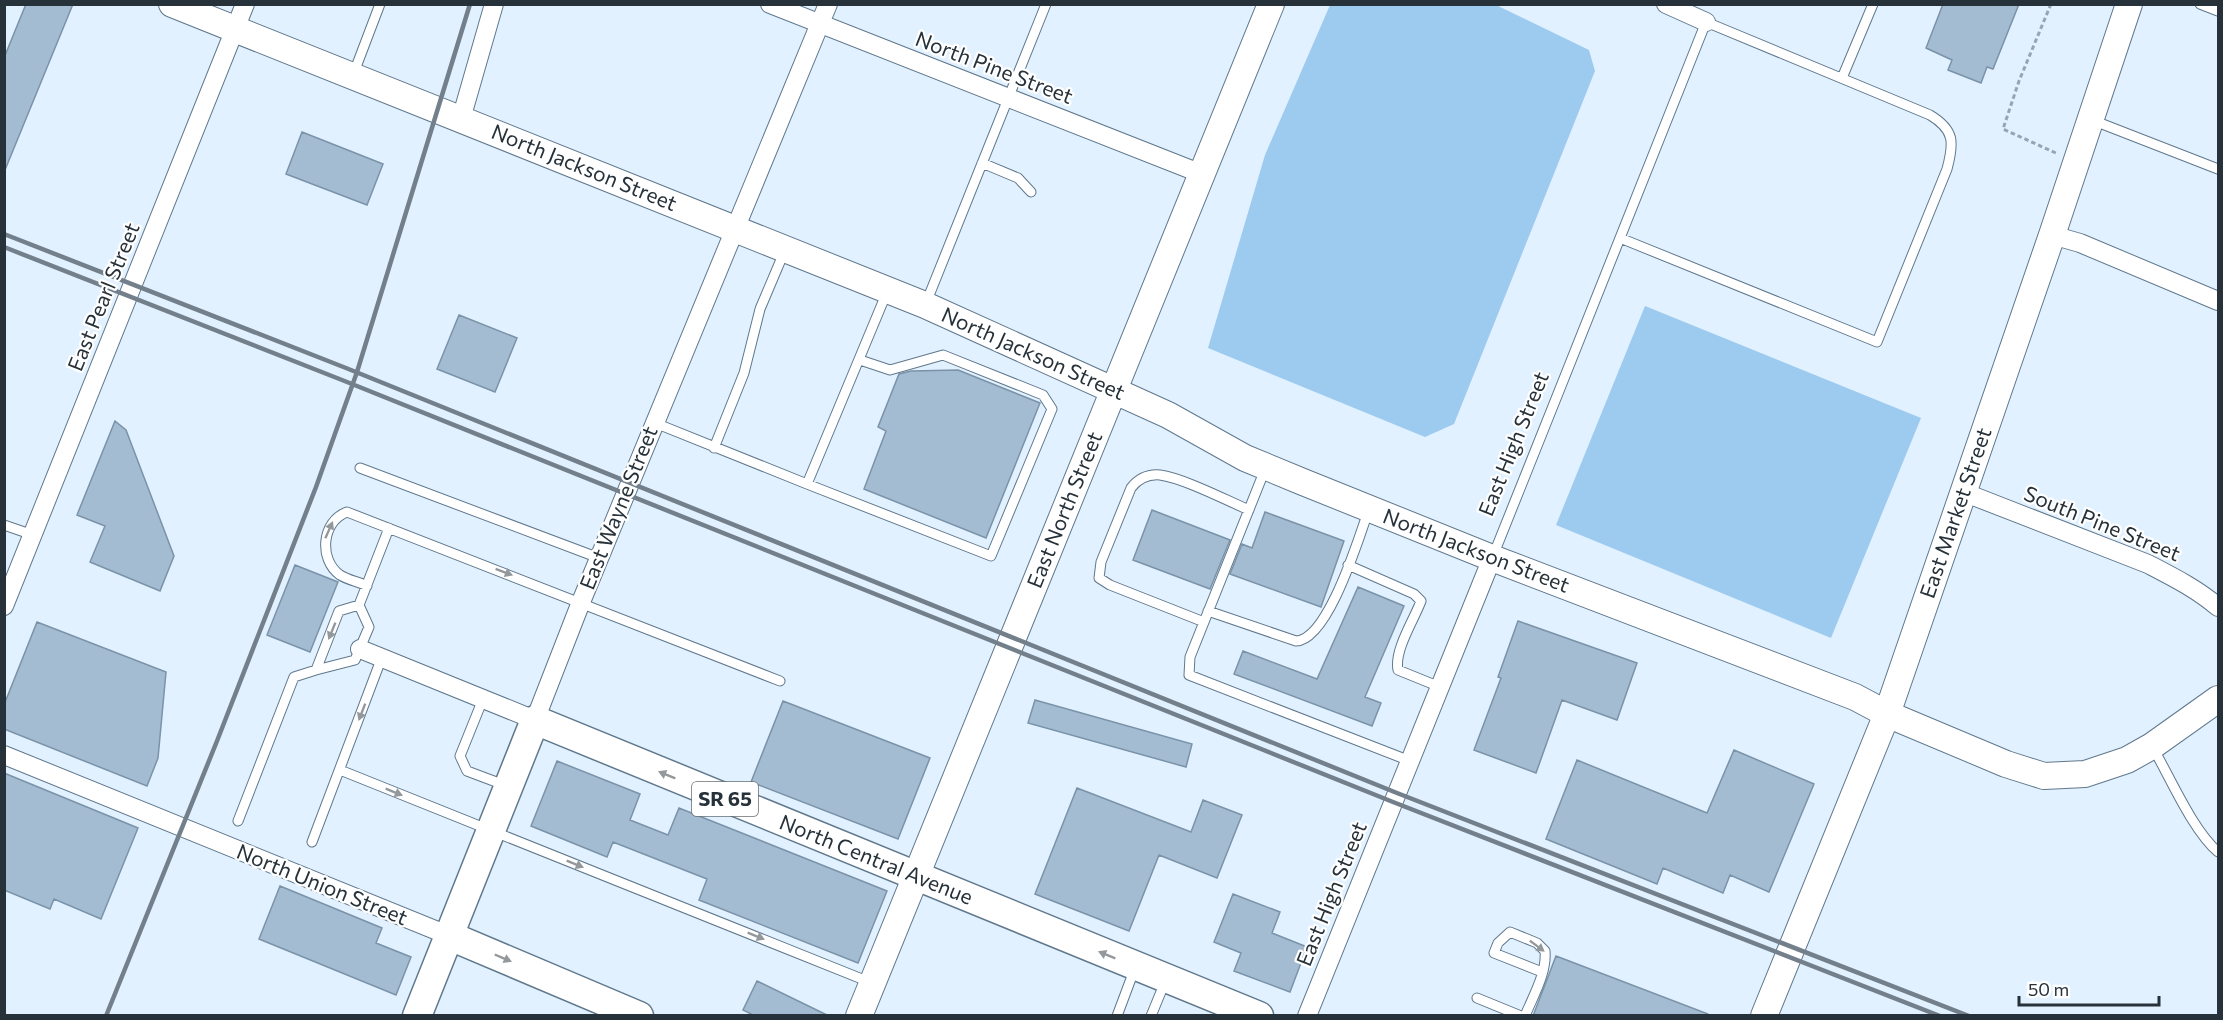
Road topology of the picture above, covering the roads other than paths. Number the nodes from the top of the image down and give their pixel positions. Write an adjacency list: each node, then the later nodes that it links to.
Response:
1 (172, 4): 16 (street, North Jackson Street)
2 (245, 4): 16 (street, East Pearl Street)
3 (380, 4): 17 (lane)
4 (494, 4): 20 (street)
5 (770, 4): 15 (street, North Pine Street)
6 (828, 4): 15 (street, East Wayne Street)
7 (1046, 4): 19 (lane)
8 (1271, 4): 24 (street, East North Street)
9 (1873, 4): 18 (lane)
10 (2129, 4): 21 (street, East Market Street)
11 (2200, 4): 13 (lane)
12 (1670, 5): 14 (street)
13 (2218, 11)
14 (1706, 22): 18 (lane); 28 (lane, East High Street)
15 (819, 25): 19 (street, North Pine Street); 26 (street, East Wayne Street)
16 (235, 29): 17 (street, North Jackson Street); 45 (street, East Pearl Street)
17 (353, 75): 20 (street, North Jackson Street)
18 (1842, 78): 28 (lane)
19 (1008, 98): 22 (lane); 24 (street, North Pine Street)
20 (461, 118): 26 (street, North Jackson Street)
21 (2090, 120): 23 (lane); 27 (street, East Market Street)
22 (982, 163): 25 (lane); 32 (lane)
23 (2218, 169)
24 (1202, 174): 34 (street, East North Street)
25 (1031, 192)
26 (735, 228): 29 (street, North Jackson Street); 35 (street, East Wayne Street)
27 (2052, 235): 31 (street); 40 (street, East Market Street)
28 (1620, 238): 47 (lane, East High Street)
29 (785, 249): 30 (street, North Jackson Street); 36 (lane)
30 (888, 290): 32 (street, North Jackson Street); 33 (lane)
31 (2218, 301)
32 (925, 305): 34 (street, North Jackson Street)
33 (860, 360): 39 (lane); 39 (lane)
34 (1114, 390): 37 (street, North Jackson Street); 74 (street, East North Street)
35 (654, 423): 36 (lane); 46 (street, East Wayne Street)
36 (714, 448): 39 (lane)
37 (1266, 467): 41 (street, North Jackson Street); 42 (lane)
38 (360, 468): 46 (lane)
39 (807, 484)
40 (1963, 492): 53 (street, South Pine Street); 63 (street, East Market Street)
41 (1369, 509): 47 (street, North Jackson Street); 48 (lane)
42 (1249, 510): 54 (lane); 55 (lane)
43 (4, 525): 45 (lane)
44 (389, 528): 49 (lane); 49 (lane, one-way to 44); 50 (lane, one-way to 50)
45 (33, 535): 52 (street, East Pearl Street)
46 (599, 558): 50 (street, East Wayne Street)
47 (1492, 558): 60 (street, East High Street); 63 (street, North Jackson Street)
48 (1348, 565): 54 (lane); 60 (lane)
49 (367, 586): 51 (lane)
50 (581, 602): 59 (lane); 64 (street, East Wayne Street)
51 (359, 605): 56 (lane); 58 (lane, one-way to 58)
52 (4, 606)
53 (2218, 607)
54 (1208, 611): 55 (lane)
55 (1204, 622): 67 (lane)
56 (360, 648): 57 (street, North Central Avenue); 58 (lane)
57 (382, 657): 61 (street, North Central Avenue); 68 (lane, one-way to 68)
58 (316, 670): 70 (lane)
59 (780, 681)
60 (1440, 687): 67 (street, East High Street)
61 (483, 699): 64 (street, North Central Avenue); 69 (lane)
62 (2218, 699): 65 (street, North Jackson Street)
63 (1887, 714): 65 (street, North Jackson Street); 89 (street, East Market Street)
64 (535, 720): 69 (main road, East Wayne Street); 74 (main road, North Central Avenue / SR 65, one-way to 64)
65 (2152, 746): 73 (lane)
66 (4, 755): 75 (street, North Union Street)
67 (1410, 761): 87 (street, East High Street)
68 (339, 770): 71 (lane, one-way to 71); 72 (lane)
69 (509, 787): 71 (main road, East Wayne Street)
70 (238, 821)
71 (492, 831): 75 (main road, East Wayne Street); 79 (lane, one-way to 79)
72 (312, 842)
73 (2218, 852)
74 (915, 877): 76 (main road, North Central Avenue / SR 65, one-way to 74); 79 (street, East North Street)
75 (450, 936): 82 (main road, East Wayne Street); 83 (main road, North Union Street, one-way to 83)
76 (1136, 966): 78 (main road, North Central Avenue / SR 65); 85 (lane)
77 (1542, 972): 77 (lane, one-way to 77); 88 (lane)
78 (1166, 978): 81 (main road, North Central Avenue / SR 65); 86 (lane)
79 (872, 983): 84 (street, East North Street)
80 (1477, 998): 88 (lane)
81 (1254, 1014)
82 (417, 1016)
83 (639, 1016)
84 (859, 1016)
85 (1117, 1016)
86 (1151, 1016)
87 (1307, 1016)
88 (1523, 1016)
89 (1764, 1016)

